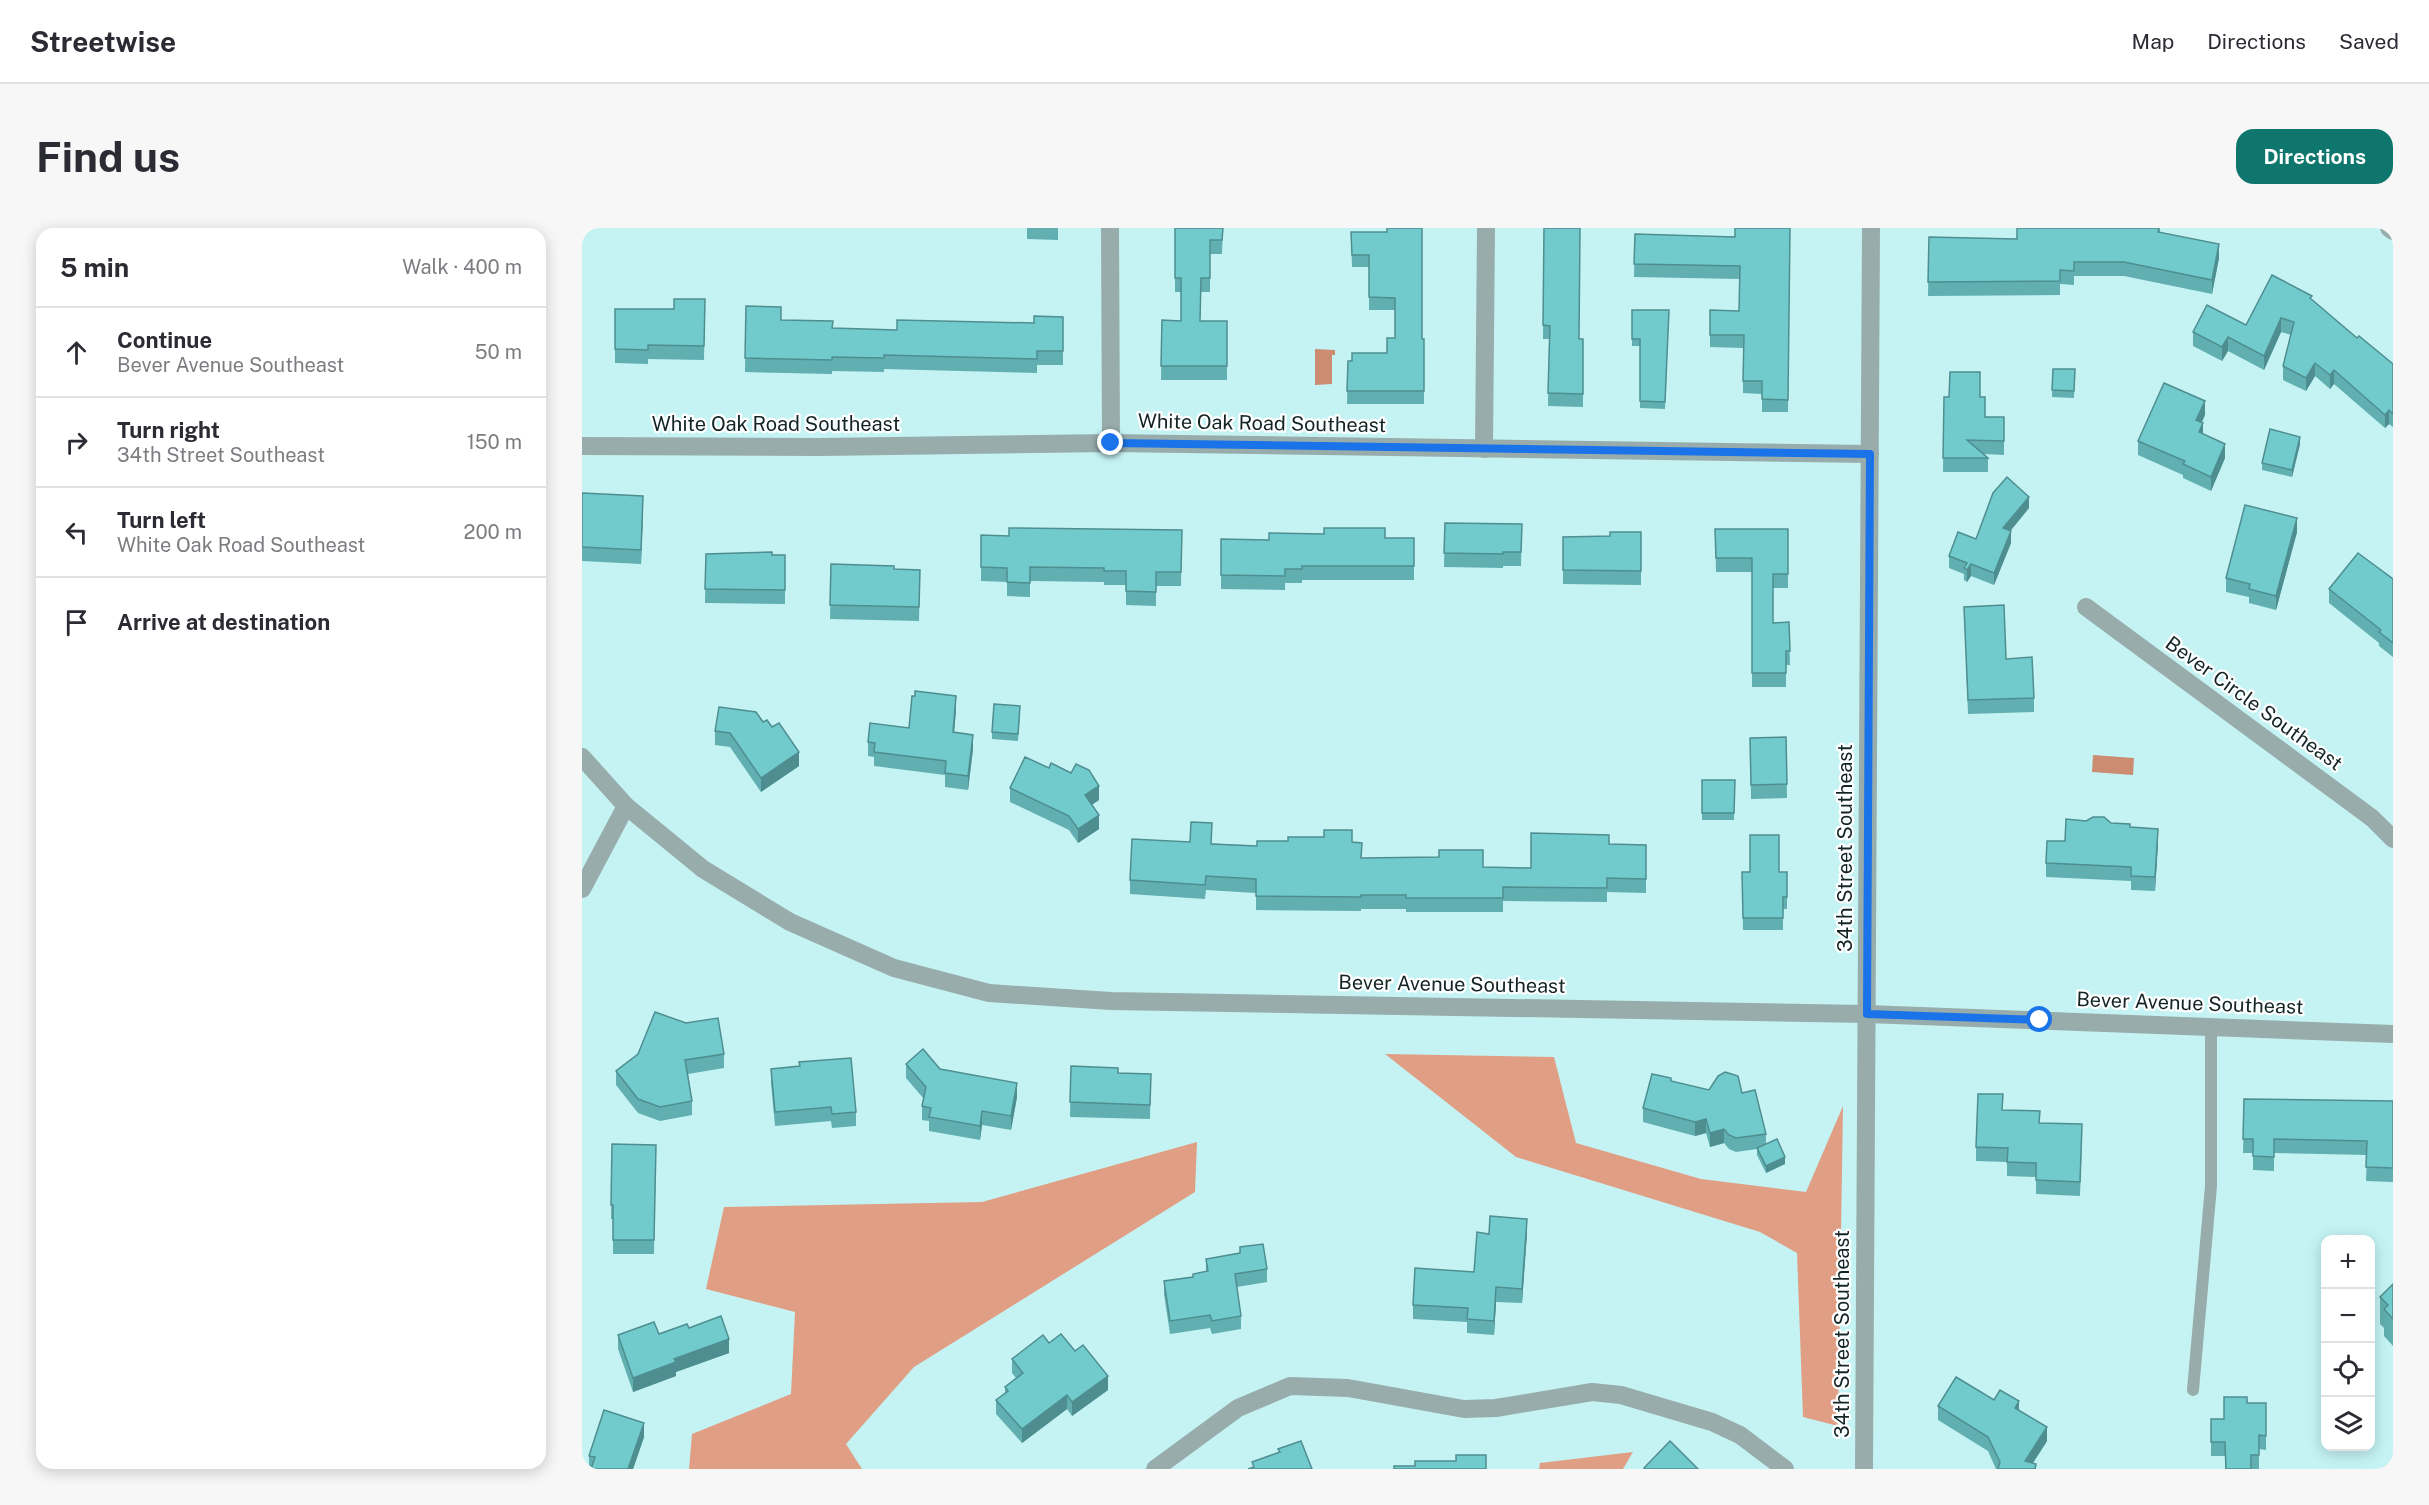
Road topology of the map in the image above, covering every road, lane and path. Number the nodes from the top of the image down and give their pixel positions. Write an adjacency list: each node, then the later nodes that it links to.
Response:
1 (1110, 228): 6 (street)
2 (1486, 228): 8 (street)
3 (1871, 228): 9 (street, 34th Street Southeast)
4 (2389, 228): 5 (street)
5 (2393, 231)
6 (1111, 443): 7 (street, White Oak Road Southeast); 8 (street, White Oak Road Southeast)
7 (582, 446)
8 (1484, 449): 9 (street, White Oak Road Southeast)
9 (1870, 454): 15 (street, 34th Street Southeast)
10 (2086, 607): 13 (street, Bever Circle Southeast)
11 (582, 758): 12 (street, Bever Avenue Southeast)
12 (626, 806): 14 (street); 15 (street, Bever Avenue Southeast)
13 (2393, 839)
14 (582, 889)
15 (1867, 1014): 16 (street, Bever Avenue Southeast); 21 (street, 34th Street Southeast)
16 (2211, 1026): 17 (street, Bever Avenue Southeast); 18 (lane)
17 (2393, 1034)
18 (2193, 1390)
19 (1155, 1469): 20 (street)
20 (1785, 1469)
21 (1864, 1469)

